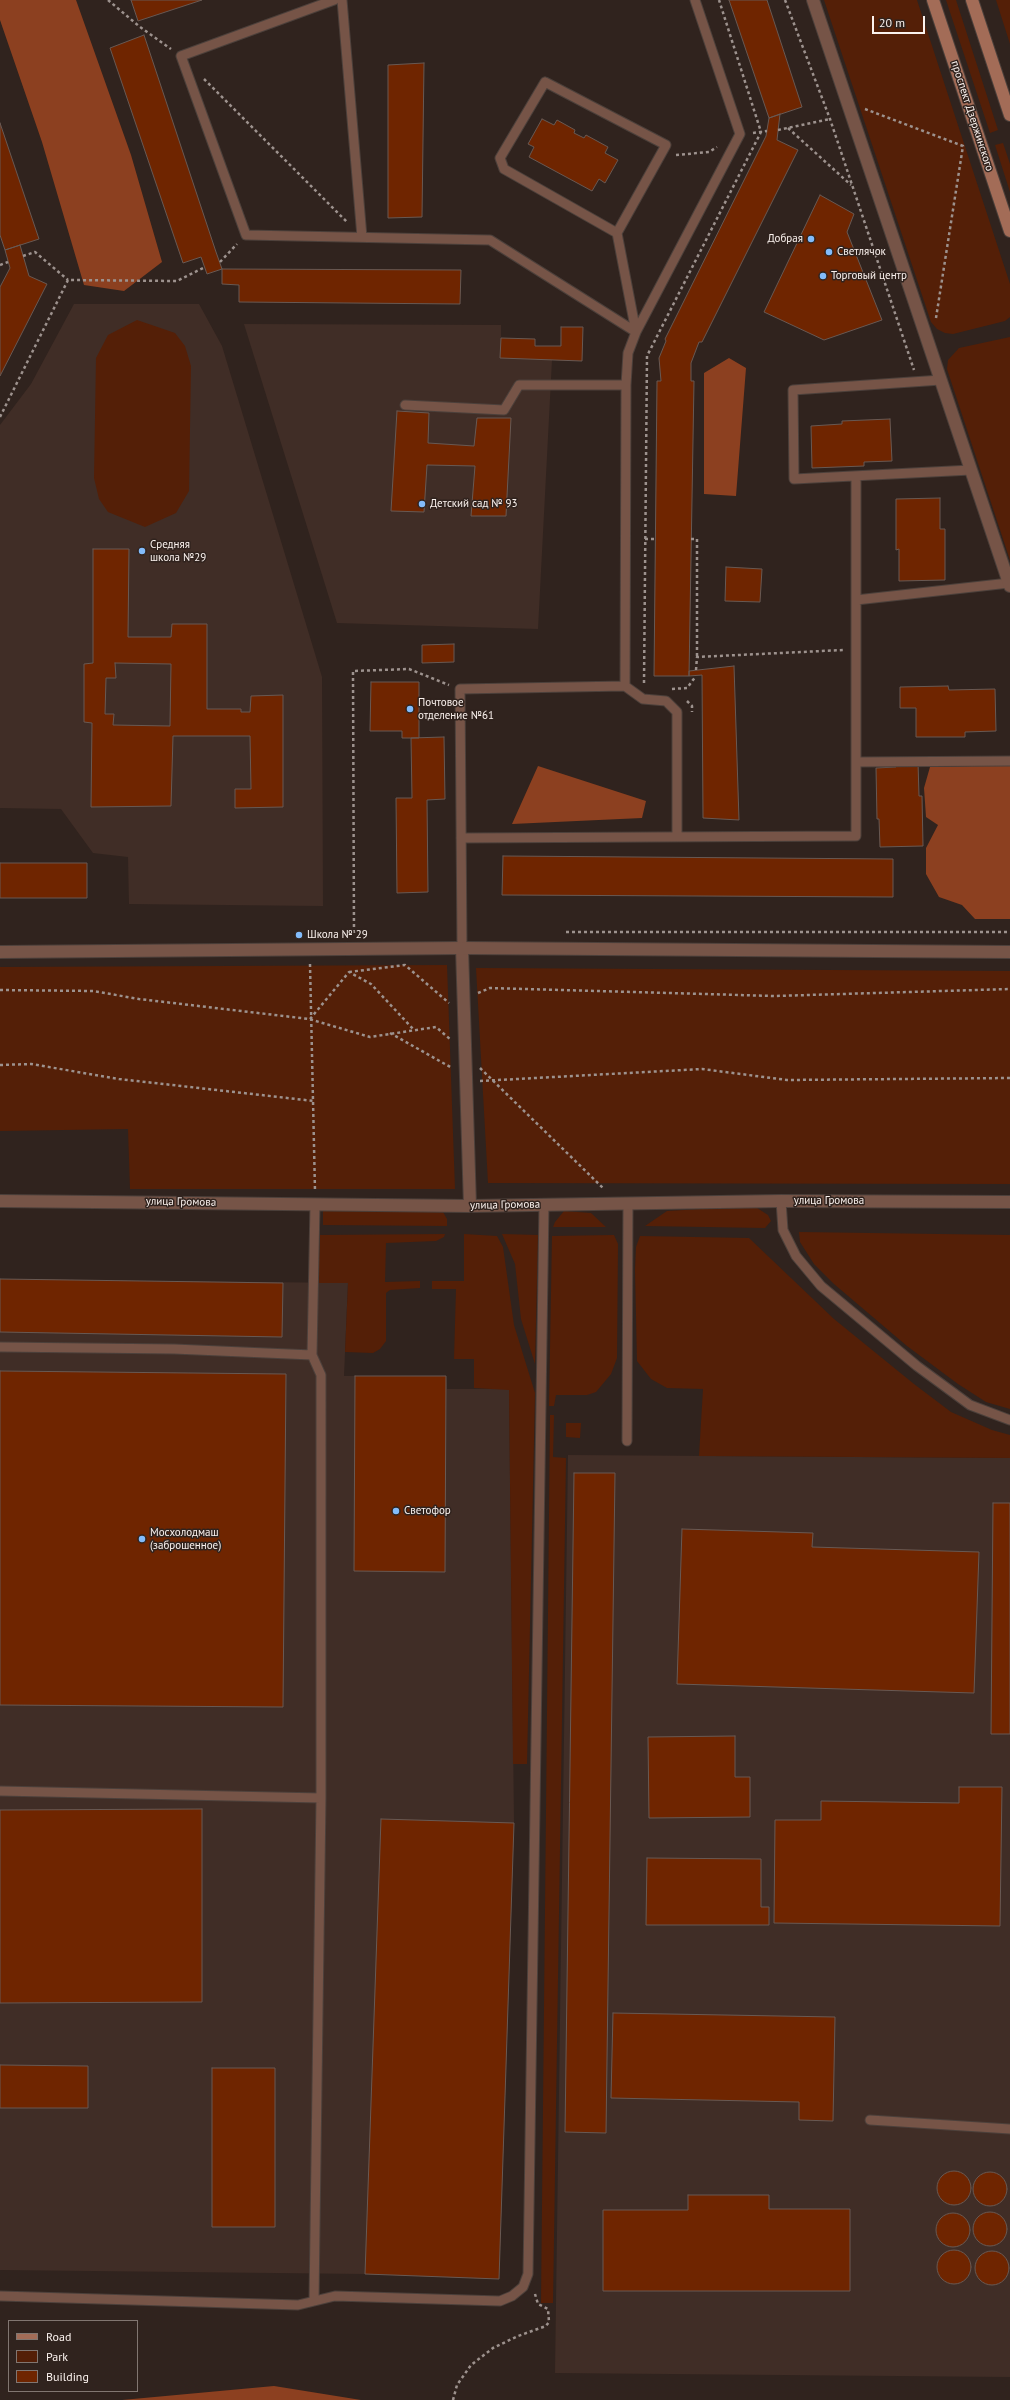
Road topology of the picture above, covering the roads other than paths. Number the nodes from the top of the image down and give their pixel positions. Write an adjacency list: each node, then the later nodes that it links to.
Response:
1 (334, 0): 10 (lane)
2 (342, 0): 10 (lane)
3 (695, 0): 11 (lane)
4 (814, 0): 12 (street)
5 (933, 0): 8 (main road, проспект Дзержинского)
6 (972, 0): 7 (main road)
7 (1010, 116)
8 (1010, 231)
9 (617, 233): 9 (lane); 11 (lane)
10 (362, 237): 11 (lane)
11 (636, 332): 13 (lane)
12 (941, 380): 15 (street); 16 (lane)
13 (626, 385): 14 (lane); 19 (lane)
14 (405, 405)
15 (971, 470): 16 (lane); 17 (street)
16 (856, 476): 18 (lane)
17 (1010, 584): 18 (lane)
18 (856, 600): 21 (lane)
19 (625, 686): 22 (lane); 23 (lane)
20 (1010, 761): 21 (lane)
21 (856, 762): 22 (lane)
22 (677, 837): 23 (lane)
23 (461, 838): 24 (lane)
24 (462, 948): 25 (street); 26 (street); 33 (street)
25 (0, 952)
26 (1010, 952)
27 (0, 1201): 31 (street, улица Громова)
28 (781, 1201): 29 (street, улица Громова); 30 (street, улица Громова); 36 (lane)
29 (1010, 1202)
30 (624, 1203): 32 (street, улица Громова); 37 (lane)
31 (315, 1204): 33 (street, улица Громова); 35 (lane)
32 (544, 1204): 33 (street, улица Громова); 43 (lane)
33 (470, 1206)
34 (0, 1347): 35 (lane)
35 (312, 1355): 39 (lane)
36 (1010, 1420)
37 (627, 1442)
38 (0, 1791): 39 (lane)
39 (321, 1798): 43 (lane)
40 (870, 2120): 41 (lane)
41 (1010, 2129)
42 (0, 2296): 43 (lane)
43 (314, 2301)

